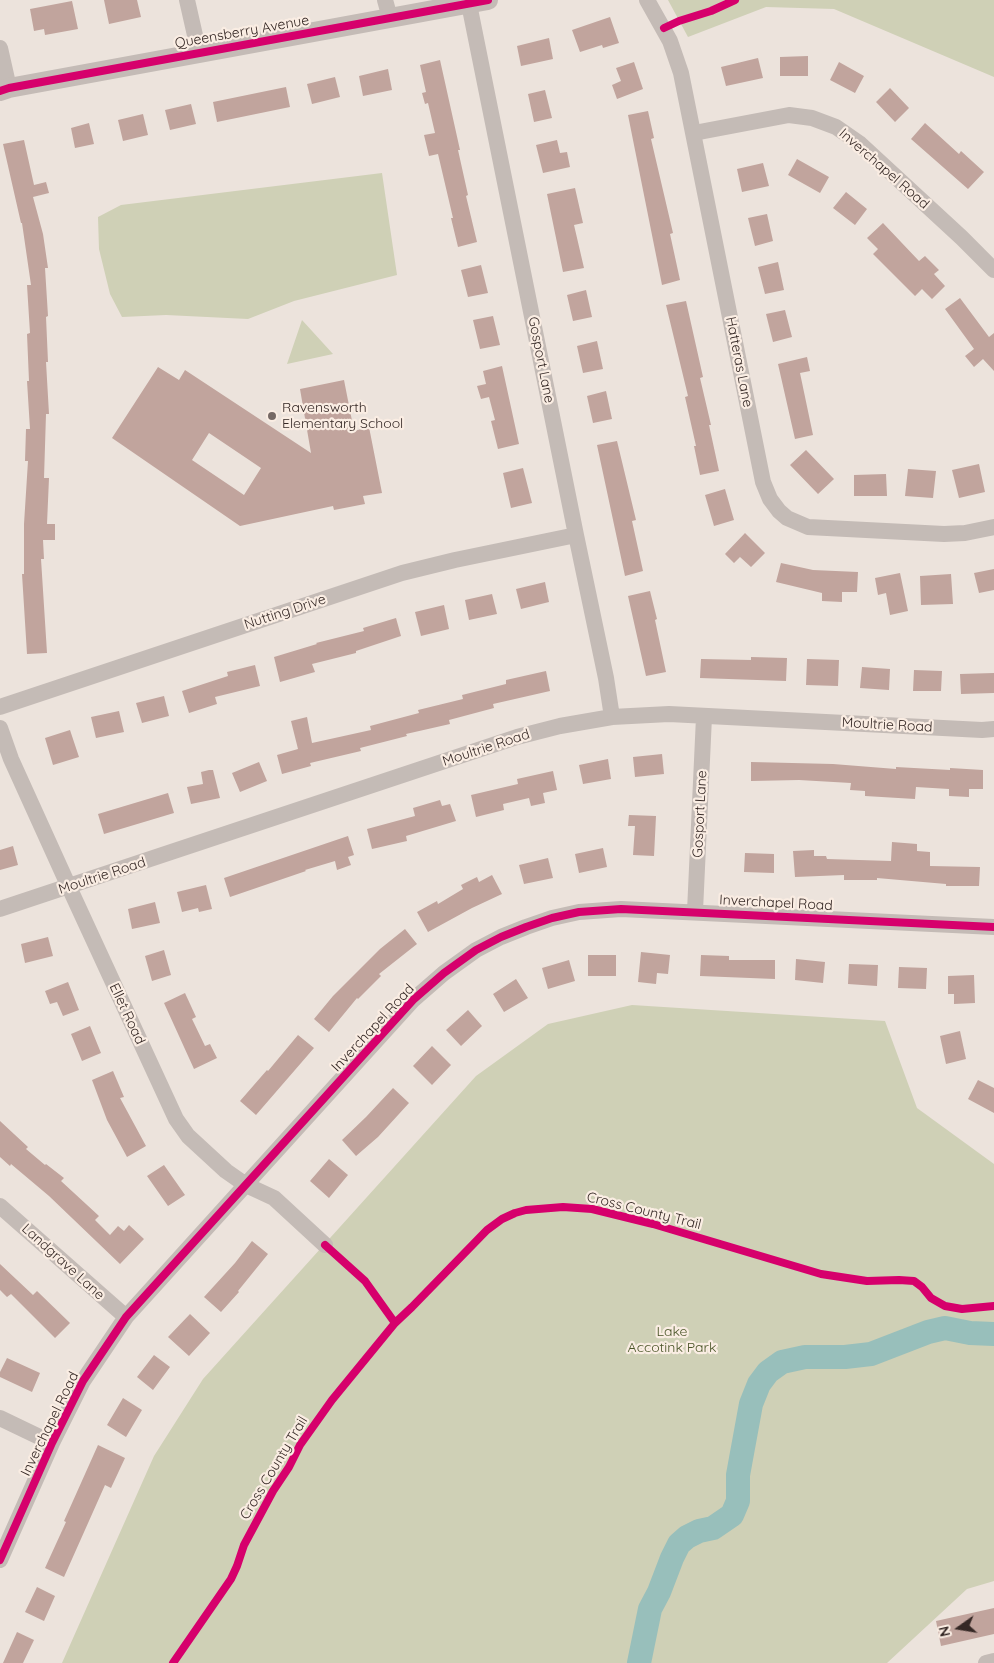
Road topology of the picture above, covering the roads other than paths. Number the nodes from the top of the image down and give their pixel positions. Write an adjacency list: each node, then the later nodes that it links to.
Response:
1 (187, 0): 6 (street)
2 (647, 0): 8 (street, Hatteras Lane)
3 (478, 2): 4 (street, Queensberry Avenue); 11 (street, Gosport Lane)
4 (387, 9): 6 (street, Queensberry Avenue)
5 (0, 48): 7 (street)
6 (198, 53): 7 (street, Queensberry Avenue)
7 (5, 90)
8 (694, 133): 9 (street, Inverchapel Road); 10 (street, Hatteras Lane)
9 (994, 270)
10 (994, 527)
11 (576, 534): 12 (street, Nutting Drive); 13 (street, Gosport Lane)
12 (0, 707)
13 (612, 717): 14 (street, Moultrie Road); 17 (street, Moultrie Road)
14 (704, 717): 16 (street, Moultrie Road); 19 (street, Gosport Lane)
15 (0, 728): 17 (street, Ellet Road)
16 (994, 729)
17 (69, 886): 18 (street, Moultrie Road); 21 (street, Ellet Road)
18 (0, 909)
19 (695, 912): 20 (street, Inverchapel Road); 21 (street, Inverchapel Road)
20 (994, 927)
21 (246, 1185): 23 (street, Ellet Road); 24 (street, Inverchapel Road)
22 (0, 1206): 24 (street, Landgrave Lane)
23 (325, 1245)
24 (126, 1318): 26 (street, Inverchapel Road)
25 (0, 1418): 26 (street)
26 (52, 1443): 27 (street, Inverchapel Road)
27 (0, 1560)
28 (994, 1661): 29 (street)
29 (986, 1663)

